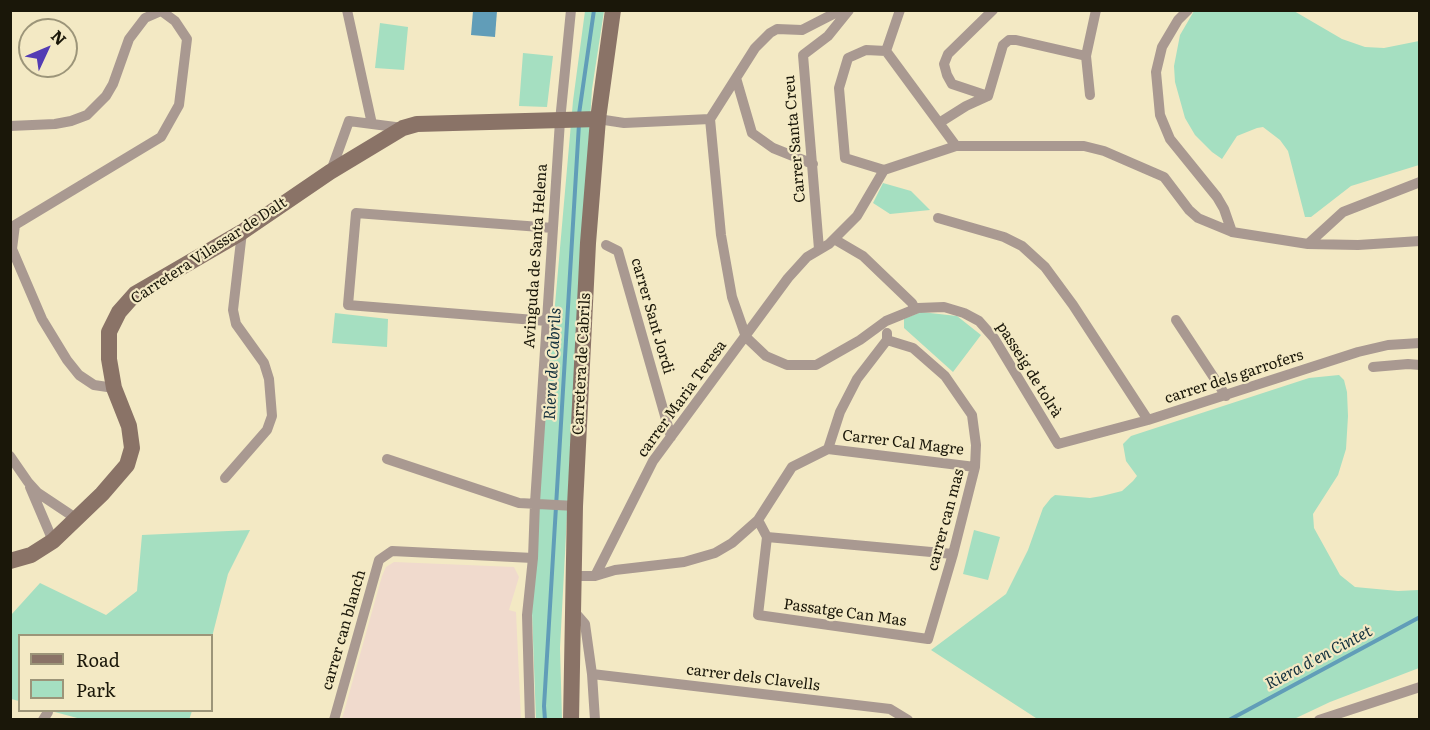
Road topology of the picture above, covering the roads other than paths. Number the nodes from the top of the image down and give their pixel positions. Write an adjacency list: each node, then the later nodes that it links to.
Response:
1 (347, 10): 20 (street)
2 (571, 10): 18 (street, Avinguda de Santa Helena)
3 (613, 10): 16 (street, Carretera de Cabrils)
4 (841, 10): 13 (street)
5 (849, 10): 24 (street, Carrer Santa Creu)
6 (900, 10): 11 (street)
7 (993, 10): 15 (street)
8 (1096, 10): 12 (street)
9 (1188, 10): 31 (street)
10 (160, 11): 21 (street); 46 (street)
11 (885, 51): 19 (street); 25 (street)
12 (1086, 56): 14 (street); 15 (street)
13 (736, 78): 17 (street); 24 (street)
14 (1090, 95)
15 (988, 96): 19 (street)
16 (595, 119): 17 (street); 18 (street); 58 (street, Carretera de Cabrils)
17 (710, 119): 41 (street)
18 (564, 120): 22 (street, Carretera Vilassar de Dalt); 29 (street, Avinguda de Santa Helena)
19 (939, 123): 23 (street)
20 (372, 124): 22 (street); 26 (street)
21 (10, 126)
22 (403, 128): 26 (street, Carretera Vilassar de Dalt)
23 (956, 146): 25 (street); 31 (street)
24 (813, 164): 36 (street, Carrer Santa Creu)
25 (884, 170): 32 (street, carrer Maria Teresa)
26 (330, 172): 30 (street, Carretera Vilassar de Dalt)
27 (1419, 182): 34 (street)
28 (938, 219): 48 (street)
29 (553, 228): 39 (street, Avinguda de Santa Helena); 39 (street)
30 (242, 232): 46 (street, Carretera Vilassar de Dalt); 55 (street)
31 (1232, 232): 34 (street)
32 (834, 239): 36 (street, carrer Maria Teresa); 37 (street)
33 (1419, 242): 34 (street)
34 (1308, 244)
35 (606, 245): 49 (street, carrer Sant Jordi)
36 (819, 249): 41 (street, carrer Maria Teresa)
37 (915, 309): 40 (street, passeig de tolrà); 50 (street, passeig de tolrà)
38 (1176, 320): 47 (street)
39 (547, 321): 57 (street, Avinguda de Santa Helena)
40 (886, 321): 41 (street, passeig de tolrà); 42 (street)
41 (746, 337): 49 (street, carrer Maria Teresa)
42 (887, 340): 51 (street); 54 (street, carrer can mas)
43 (1419, 343): 47 (street, carrer dels garrofers)
44 (1419, 365): 45 (street)
45 (1373, 367)
46 (114, 388): 59 (street, Carretera Vilassar de Dalt)
47 (1226, 396): 48 (street, carrer dels garrofers)
48 (1148, 420): 50 (street, carrer dels garrofers)
49 (671, 437): 67 (street, carrer Maria Teresa)
50 (1058, 444)
51 (828, 449): 54 (street, Carrer Cal Magre); 60 (street)
52 (10, 456): 56 (street)
53 (387, 459): 57 (street)
54 (975, 467): 63 (street, carrer can mas)
55 (225, 478)
56 (28, 482): 59 (street); 62 (street)
57 (538, 503): 58 (street); 64 (street, Avinguda de Santa Helena)
58 (571, 506): 66 (street, Carretera de Cabrils)
59 (77, 519): 62 (street, Carretera Vilassar de Dalt)
60 (758, 520): 61 (street); 67 (street)
61 (767, 537): 63 (street); 69 (street, Passatge Can Mas)
62 (53, 541): 65 (street, Carretera Vilassar de Dalt)
63 (953, 555): 69 (street, carrer can mas)
64 (533, 558): 73 (street, carrer can blanch); 74 (street, Avinguda de Santa Helena)
65 (10, 561)
66 (573, 576): 67 (street); 68 (street, Carretera de Cabrils)
67 (595, 576)
68 (572, 609): 70 (street); 75 (street, Carretera de Cabrils)
69 (928, 639)
70 (592, 674): 72 (street, carrer dels Clavells); 76 (street)
71 (1419, 687): 78 (street)
72 (888, 714): 77 (street, carrer dels Clavells)
73 (334, 720)
74 (530, 720)
75 (571, 720)
76 (596, 720)
77 (908, 720)
78 (1319, 720)

